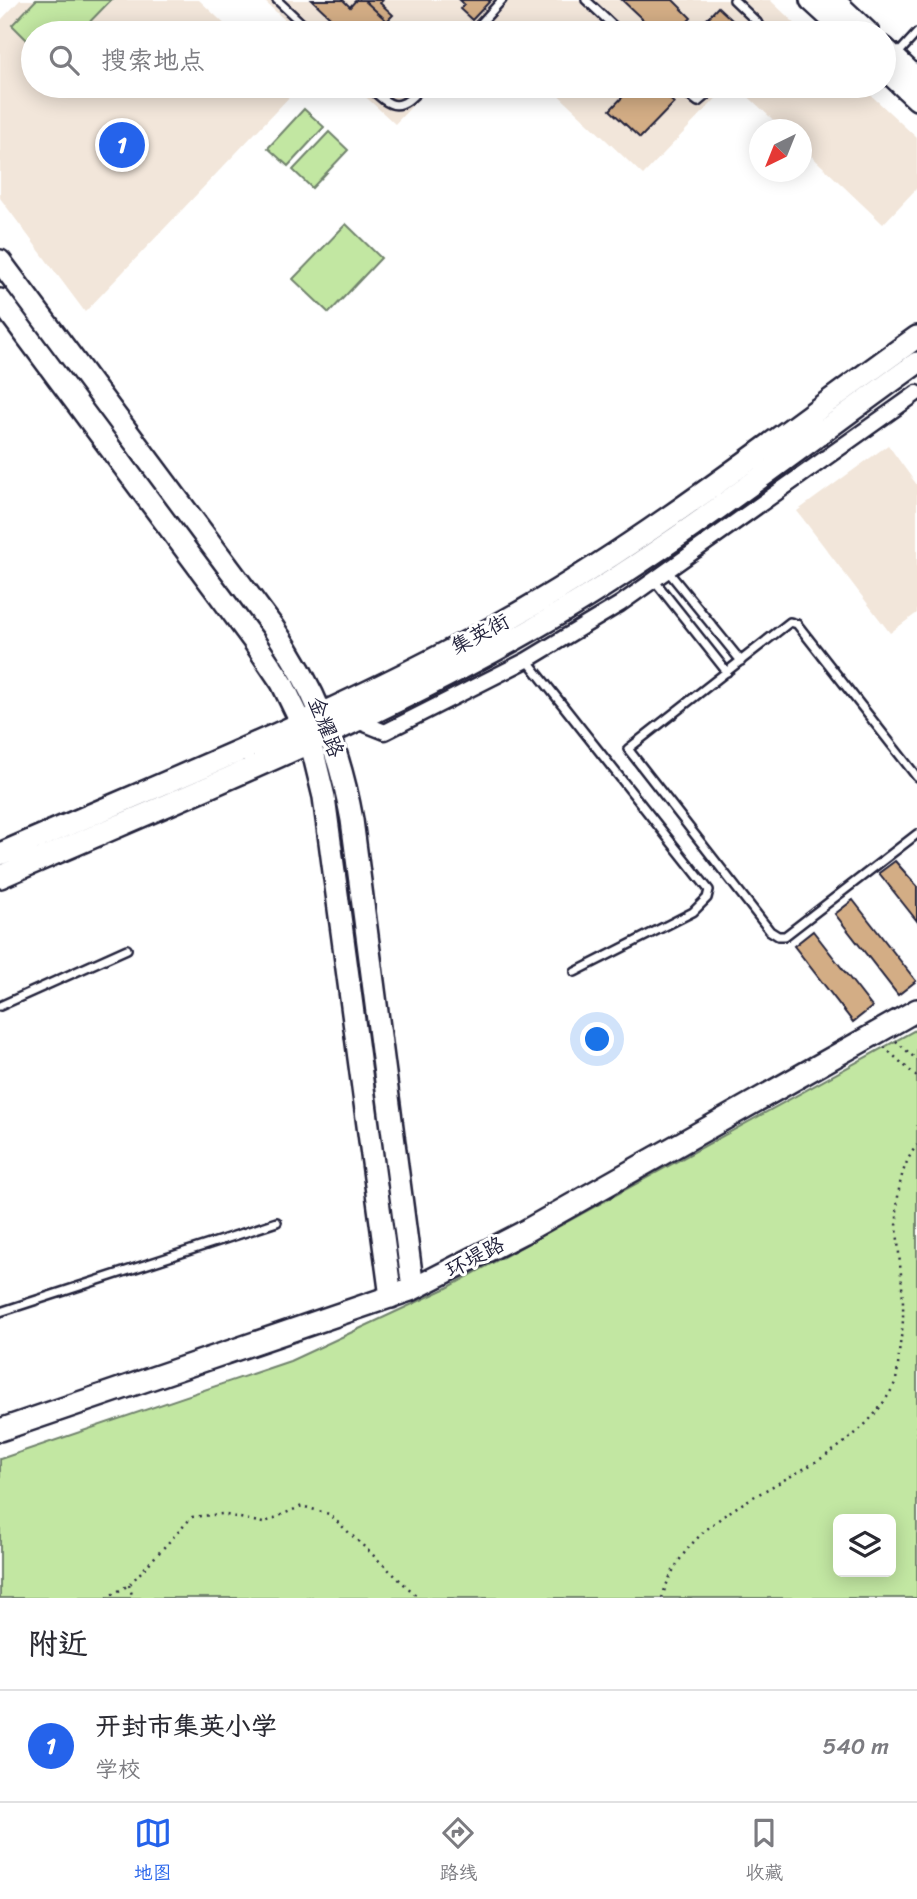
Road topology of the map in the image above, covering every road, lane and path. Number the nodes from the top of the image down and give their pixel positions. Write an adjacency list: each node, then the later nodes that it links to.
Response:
1 (277, 0): 7 (lane)
2 (502, 0): 8 (lane)
3 (586, 0): 9 (lane)
4 (734, 0): 10 (lane)
5 (811, 0): 11 (street)
6 (832, 0): 12 (street)
7 (299, 21)
8 (483, 21)
9 (608, 21)
10 (756, 21)
11 (833, 21)
12 (855, 21)
13 (917, 33): 14 (lane)
14 (896, 50)
15 (896, 64): 17 (street)
16 (896, 70): 20 (street)
17 (917, 79)
18 (382, 98): 19 (lane)
19 (412, 98)
20 (917, 99)
21 (0, 261): 32 (street, 金耀路)
22 (0, 300): 33 (street, 金耀路)
23 (917, 337): 32 (street, 集英街)
24 (917, 363): 31 (street, 集英街)
25 (917, 393): 26 (street)
26 (667, 570): 27 (street); 29 (lane)
27 (654, 580): 28 (street); 30 (lane)
28 (527, 660): 31 (street); 39 (lane)
29 (741, 661): 30 (lane); 34 (lane)
30 (727, 672): 35 (lane)
31 (355, 720): 32 (street, 集英街)
32 (326, 722): 33 (street, 集英街); 47 (street, 金耀路)
33 (305, 731): 36 (street, 集英街); 37 (street, 集英街); 48 (street, 金耀路)
34 (917, 777)
35 (917, 834)
36 (0, 854)
37 (0, 877)
38 (127, 949): 40 (lane)
39 (575, 972)
40 (0, 1006)
41 (917, 1010): 42 (street, 环堤路)
42 (877, 1032): 43 (path); 44 (path); 47 (street, 环堤路)
43 (917, 1060)
44 (917, 1077)
45 (917, 1145): 55 (path)
46 (277, 1222): 49 (lane)
47 (413, 1289): 48 (street, 环堤路)
48 (391, 1297): 50 (street, 环堤路)
49 (0, 1311)
50 (0, 1430)
51 (130, 1585): 52 (path); 53 (path); 54 (path)
52 (106, 1598)
53 (133, 1598)
54 (419, 1598)
55 (662, 1598)

